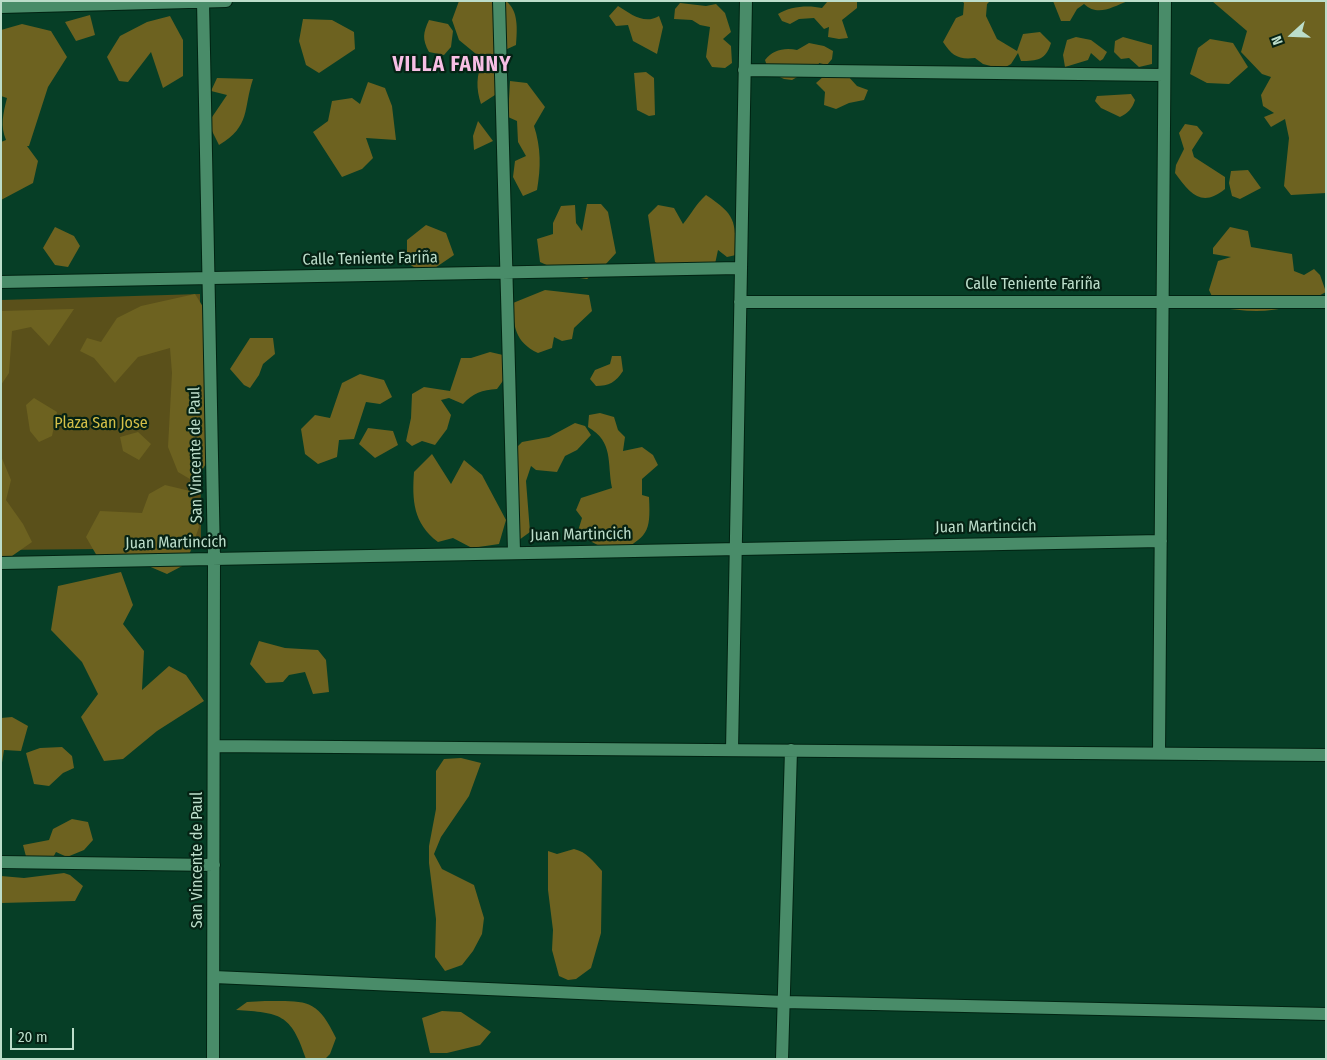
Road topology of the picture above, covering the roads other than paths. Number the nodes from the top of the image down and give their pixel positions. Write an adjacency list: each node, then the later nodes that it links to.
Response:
1 (226, 1): 5 (street)
2 (499, 1): 10 (street)
3 (746, 1): 7 (street)
4 (1164, 1): 8 (street)
5 (204, 2): 6 (street); 11 (street, San Vincente de Paul)
6 (1, 7)
7 (744, 70): 8 (street); 9 (street)
8 (1164, 75): 14 (street)
9 (739, 268): 10 (street, Calle Teniente Fariña); 13 (street)
10 (506, 273): 11 (street, Calle Teniente Fariña); 18 (street)
11 (209, 278): 12 (street, Calle Teniente Fariña); 19 (street, San Vincente de Paul)
12 (1, 282)
13 (740, 302): 14 (street, Calle Teniente Fariña); 17 (street)
14 (1162, 302): 15 (street, Calle Teniente Fariña); 16 (street)
15 (1326, 302)
16 (1161, 540): 17 (street, Juan Martincich); 24 (street)
17 (736, 548): 18 (street, Juan Martincich); 22 (street)
18 (514, 552): 19 (street, Juan Martincich)
19 (214, 558): 20 (street, Juan Martincich); 21 (street, San Vincente de Paul)
20 (1, 563)
21 (214, 746): 22 (street); 27 (street, San Vincente de Paul)
22 (732, 750): 23 (street)
23 (791, 750): 24 (street); 29 (street)
24 (1159, 753): 25 (street)
25 (1326, 754)
26 (1, 862): 27 (street)
27 (214, 865): 28 (street, San Vincente de Paul)
28 (214, 977): 29 (street); 31 (street, San Vincente de Paul)
29 (784, 1002): 30 (street); 32 (street)
30 (1326, 1014)
31 (213, 1059)
32 (782, 1059)

